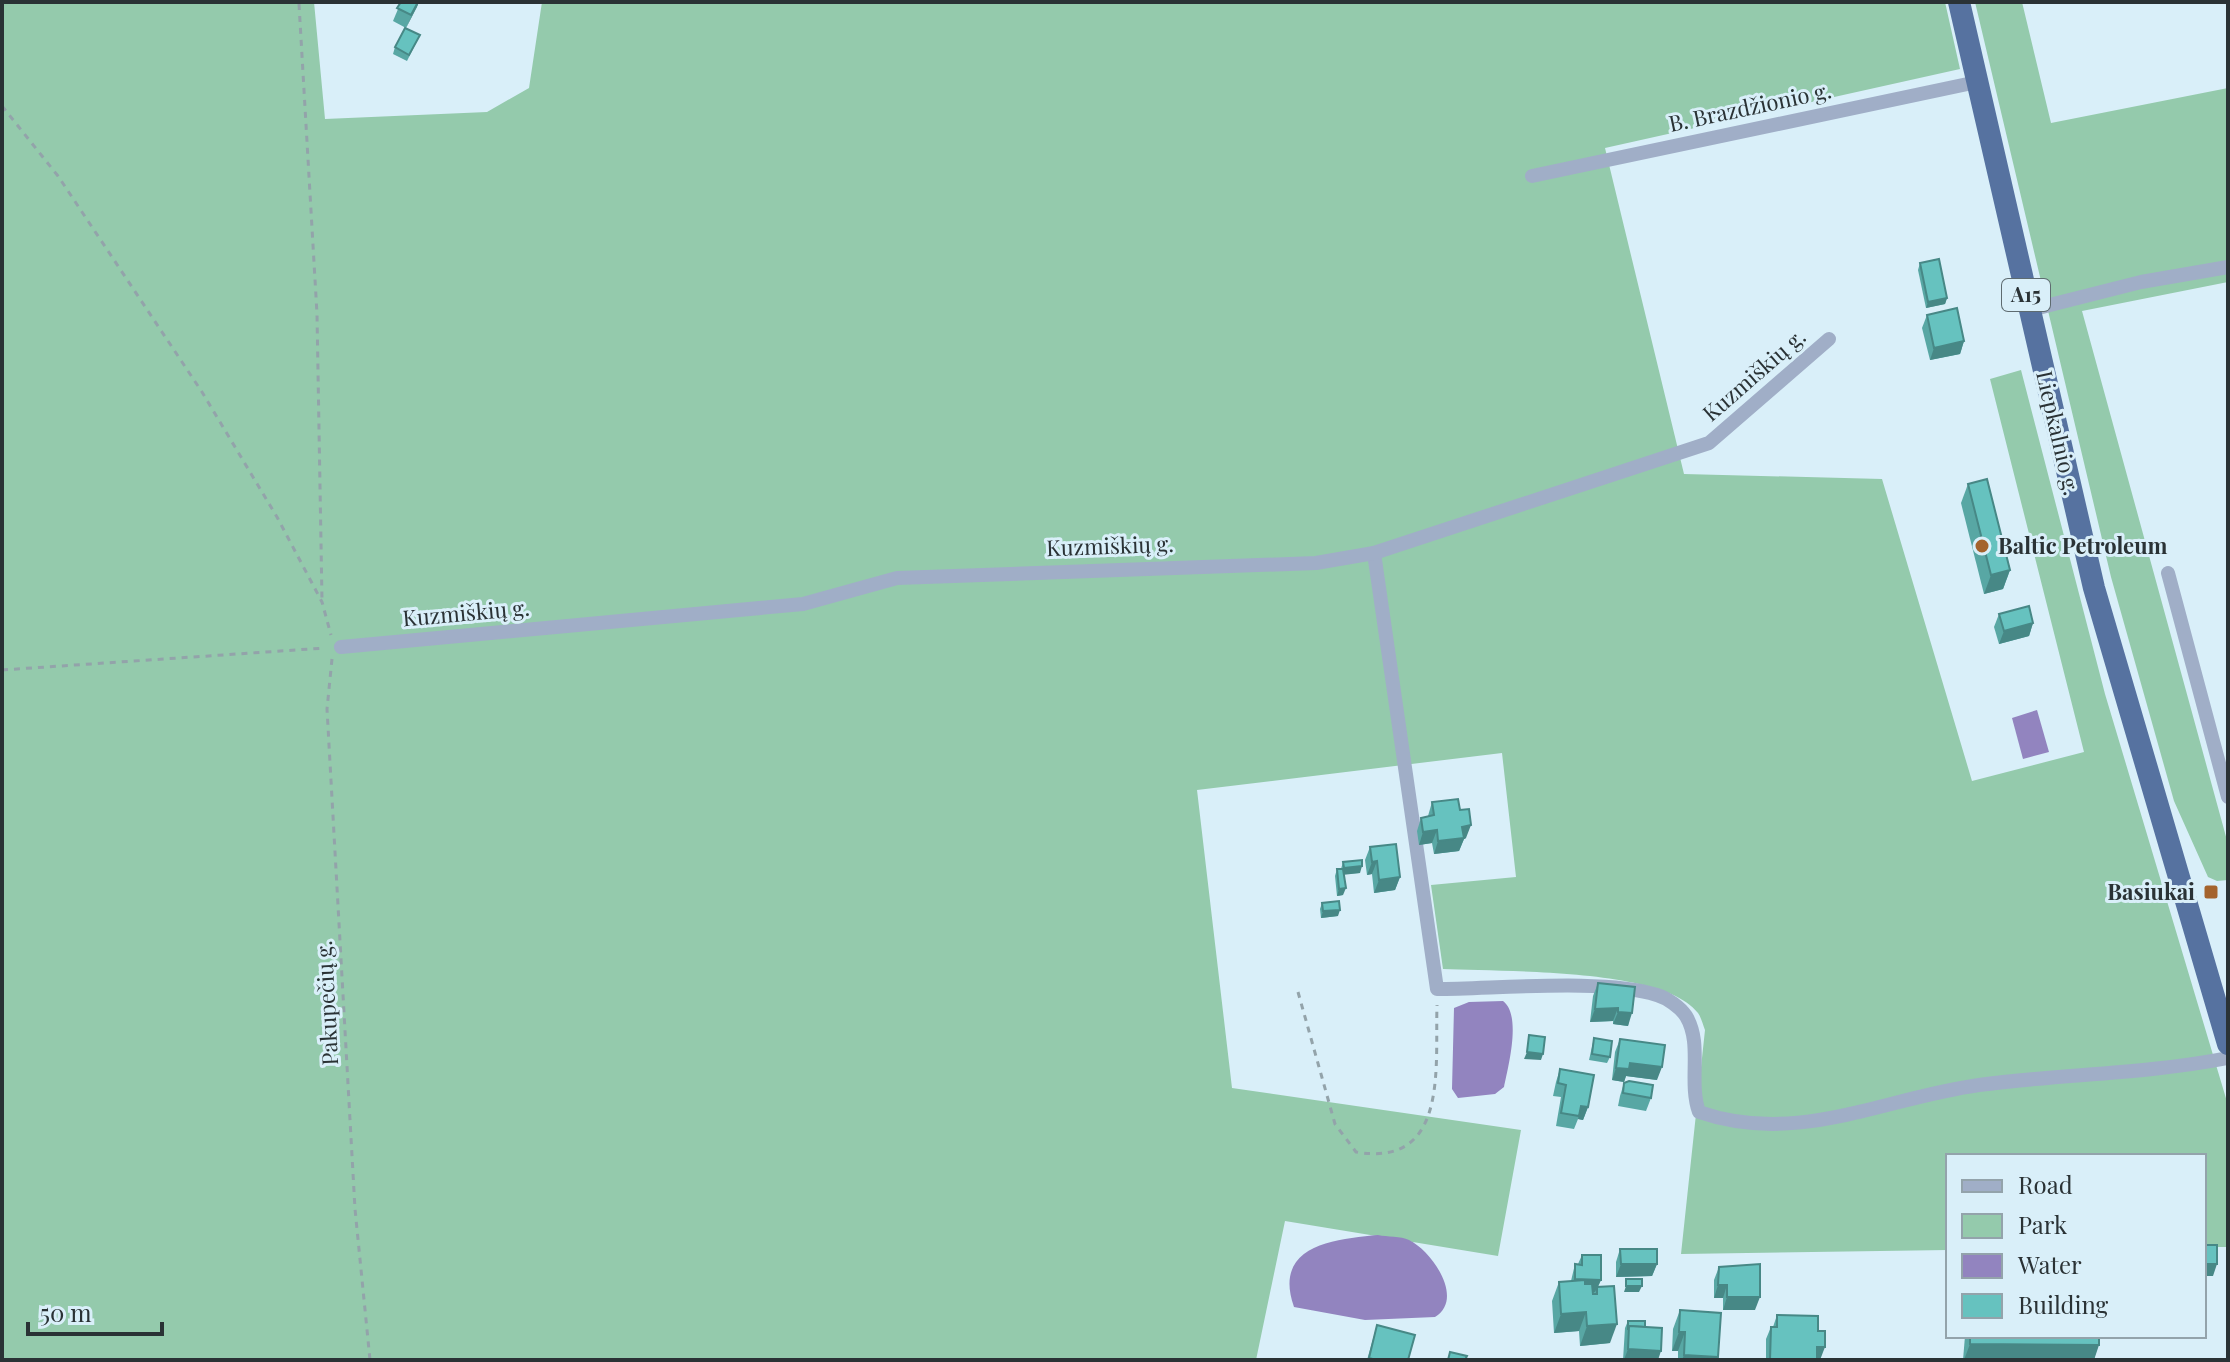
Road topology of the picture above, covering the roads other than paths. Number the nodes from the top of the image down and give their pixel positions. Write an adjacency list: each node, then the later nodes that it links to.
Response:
1 (1959, 2): 2 (highway, Liepkalnio g. / A15)
2 (1977, 82): 3 (street, B. Brazdžionio g.); 5 (highway, Liepkalnio g. / A15)
3 (1532, 176)
4 (2228, 267): 5 (street)
5 (2030, 310): 11 (highway, Liepkalnio g. / A15)
6 (1829, 339): 7 (street, Kuzmiškių g.)
7 (1374, 553): 9 (street, Kuzmiškių g.); 12 (street)
8 (2168, 573): 10 (street)
9 (341, 647)
10 (2228, 797)
11 (2228, 1044)
12 (2228, 1058)

